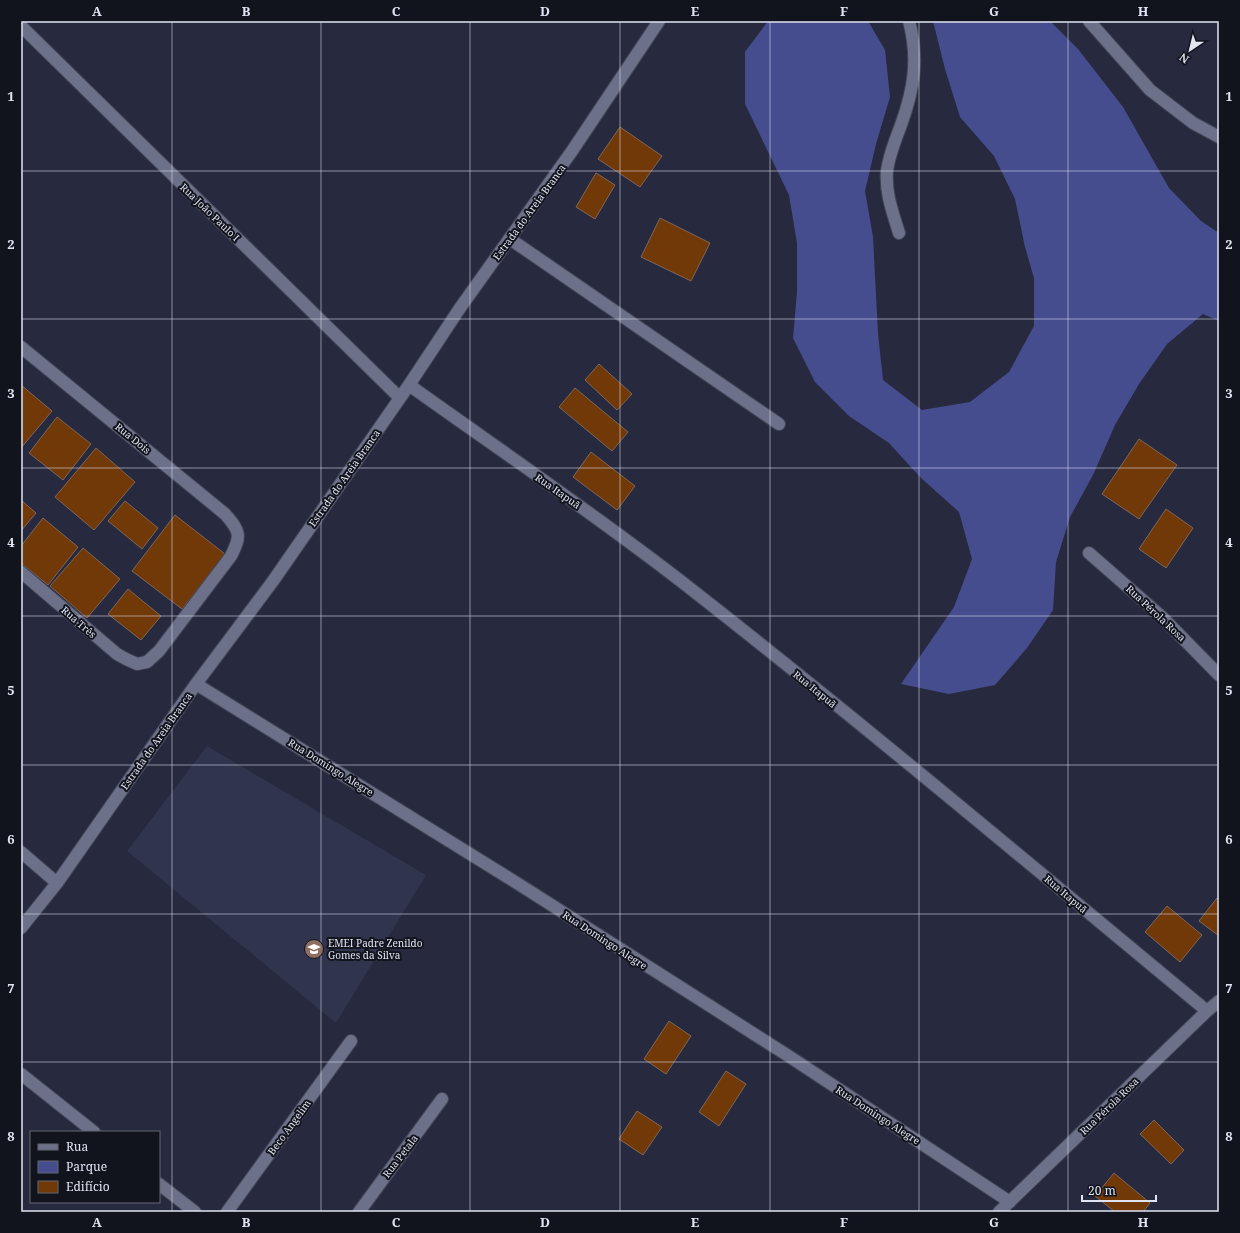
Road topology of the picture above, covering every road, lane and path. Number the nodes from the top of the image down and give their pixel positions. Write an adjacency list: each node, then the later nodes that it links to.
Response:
1 (659, 21): 7 (street, Estrada do Areia Branca)
2 (909, 21): 6 (street)
3 (1089, 21): 5 (street)
4 (21, 26): 10 (street, Rua João Paulo I)
5 (1219, 137)
6 (899, 233)
7 (510, 239): 9 (street, Estrada do Areia Branca); 11 (street)
8 (21, 347): 14 (street, Rua Dois)
9 (409, 385): 10 (street, Estrada do Areia Branca); 21 (street, Rua Itapuã)
10 (400, 398): 16 (street, Estrada do Areia Branca)
11 (779, 424)
12 (1090, 553): 15 (street, Rua Pérola Rosa)
13 (21, 572): 14 (street, Rua Três)
14 (142, 663)
15 (1219, 675)
16 (196, 684): 18 (street, Estrada do Areia Branca); 27 (street, Rua Domingo Alegre)
17 (21, 852): 18 (street)
18 (57, 883): 19 (street, Estrada do Areia Branca)
19 (21, 928)
20 (1219, 1001): 21 (street, Rua Pérola Rosa)
21 (1207, 1011): 27 (street, Rua Pérola Rosa)
22 (351, 1041): 29 (street, Beco Angelim)
23 (21, 1074): 25 (street)
24 (442, 1100): 30 (street, Rua Petala)
25 (93, 1131)
26 (160, 1185): 28 (street)
27 (1010, 1202): 31 (street, Rua Pérola Rosa)
28 (195, 1212)
29 (228, 1212)
30 (359, 1212)
31 (999, 1212)

